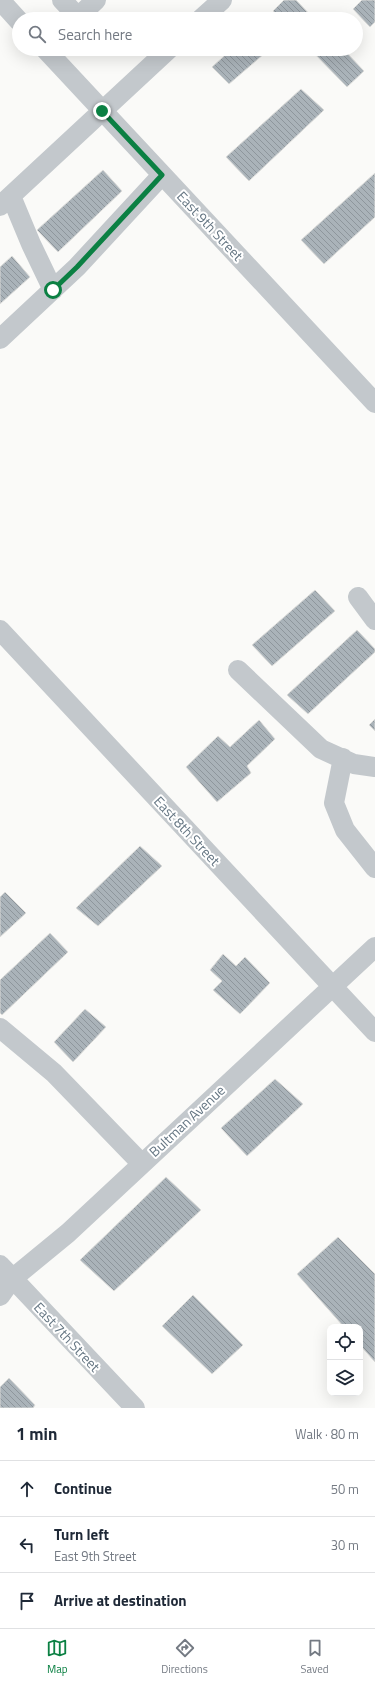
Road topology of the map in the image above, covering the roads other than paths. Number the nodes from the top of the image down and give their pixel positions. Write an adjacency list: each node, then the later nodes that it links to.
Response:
1 (0, 0): 8 (street)
2 (62, 0): 5 (street)
3 (96, 0): 6 (street)
4 (222, 0): 7 (street)
5 (72, 12)
6 (83, 12)
7 (209, 12)
8 (12, 13)
9 (51, 56): 11 (street, East 9th Street)
10 (161, 56): 11 (street)
11 (102, 111): 12 (street, East 9th Street); 13 (street)
12 (162, 175): 14 (street); 16 (street, East 9th Street)
13 (6, 201): 14 (street)
14 (53, 290): 15 (street)
15 (0, 339)
16 (375, 403)
17 (358, 597): 18 (street)
18 (375, 620)
19 (0, 630): 25 (street, East 8th Street)
20 (238, 670): 21 (street)
21 (343, 758): 22 (street); 23 (street)
22 (375, 767)
23 (375, 868)
24 (375, 947): 25 (street, Bultman Avenue)
25 (332, 986): 27 (street, East 8th Street); 28 (street, Bultman Avenue)
26 (0, 1028): 28 (street)
27 (375, 1032)
28 (142, 1164): 29 (street, Bultman Avenue)
29 (6, 1272): 30 (street, Bultman Avenue); 31 (street, East 7th Street)
30 (0, 1296)
31 (135, 1408)

